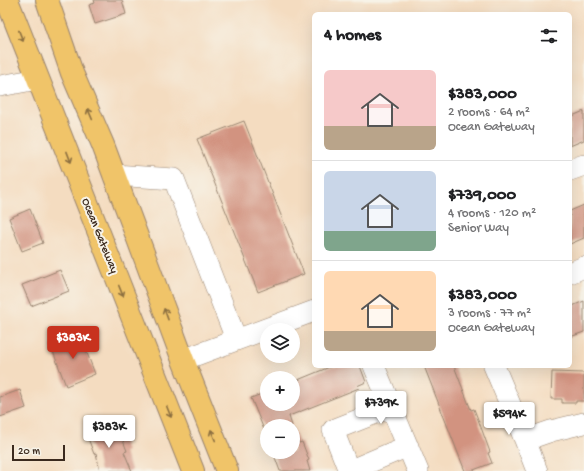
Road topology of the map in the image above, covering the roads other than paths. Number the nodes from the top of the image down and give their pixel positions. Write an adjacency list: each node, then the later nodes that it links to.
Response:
1 (7, 0): 3 (main road, Ocean Gateway, one-way to 3)
2 (47, 0): 7 (main road, one-way to 2)
3 (38, 79): 4 (street); 19 (main road, Ocean Gateway, one-way to 19)
4 (0, 86)
5 (584, 165): 6 (street)
6 (572, 169)
7 (114, 175): 11 (street); 12 (main road, one-way to 7)
8 (584, 267): 9 (street)
9 (572, 272)
10 (312, 312): 11 (street)
11 (236, 339): 12 (street)
12 (183, 360): 20 (main road, one-way to 12)
13 (375, 368): 15 (street)
14 (495, 368): 17 (street)
15 (391, 407): 18 (street); 18 (street)
16 (584, 423): 17 (street)
17 (525, 440): 22 (street)
18 (408, 446): 21 (street)
19 (193, 471)
20 (227, 471)
21 (418, 471)
22 (537, 471)

